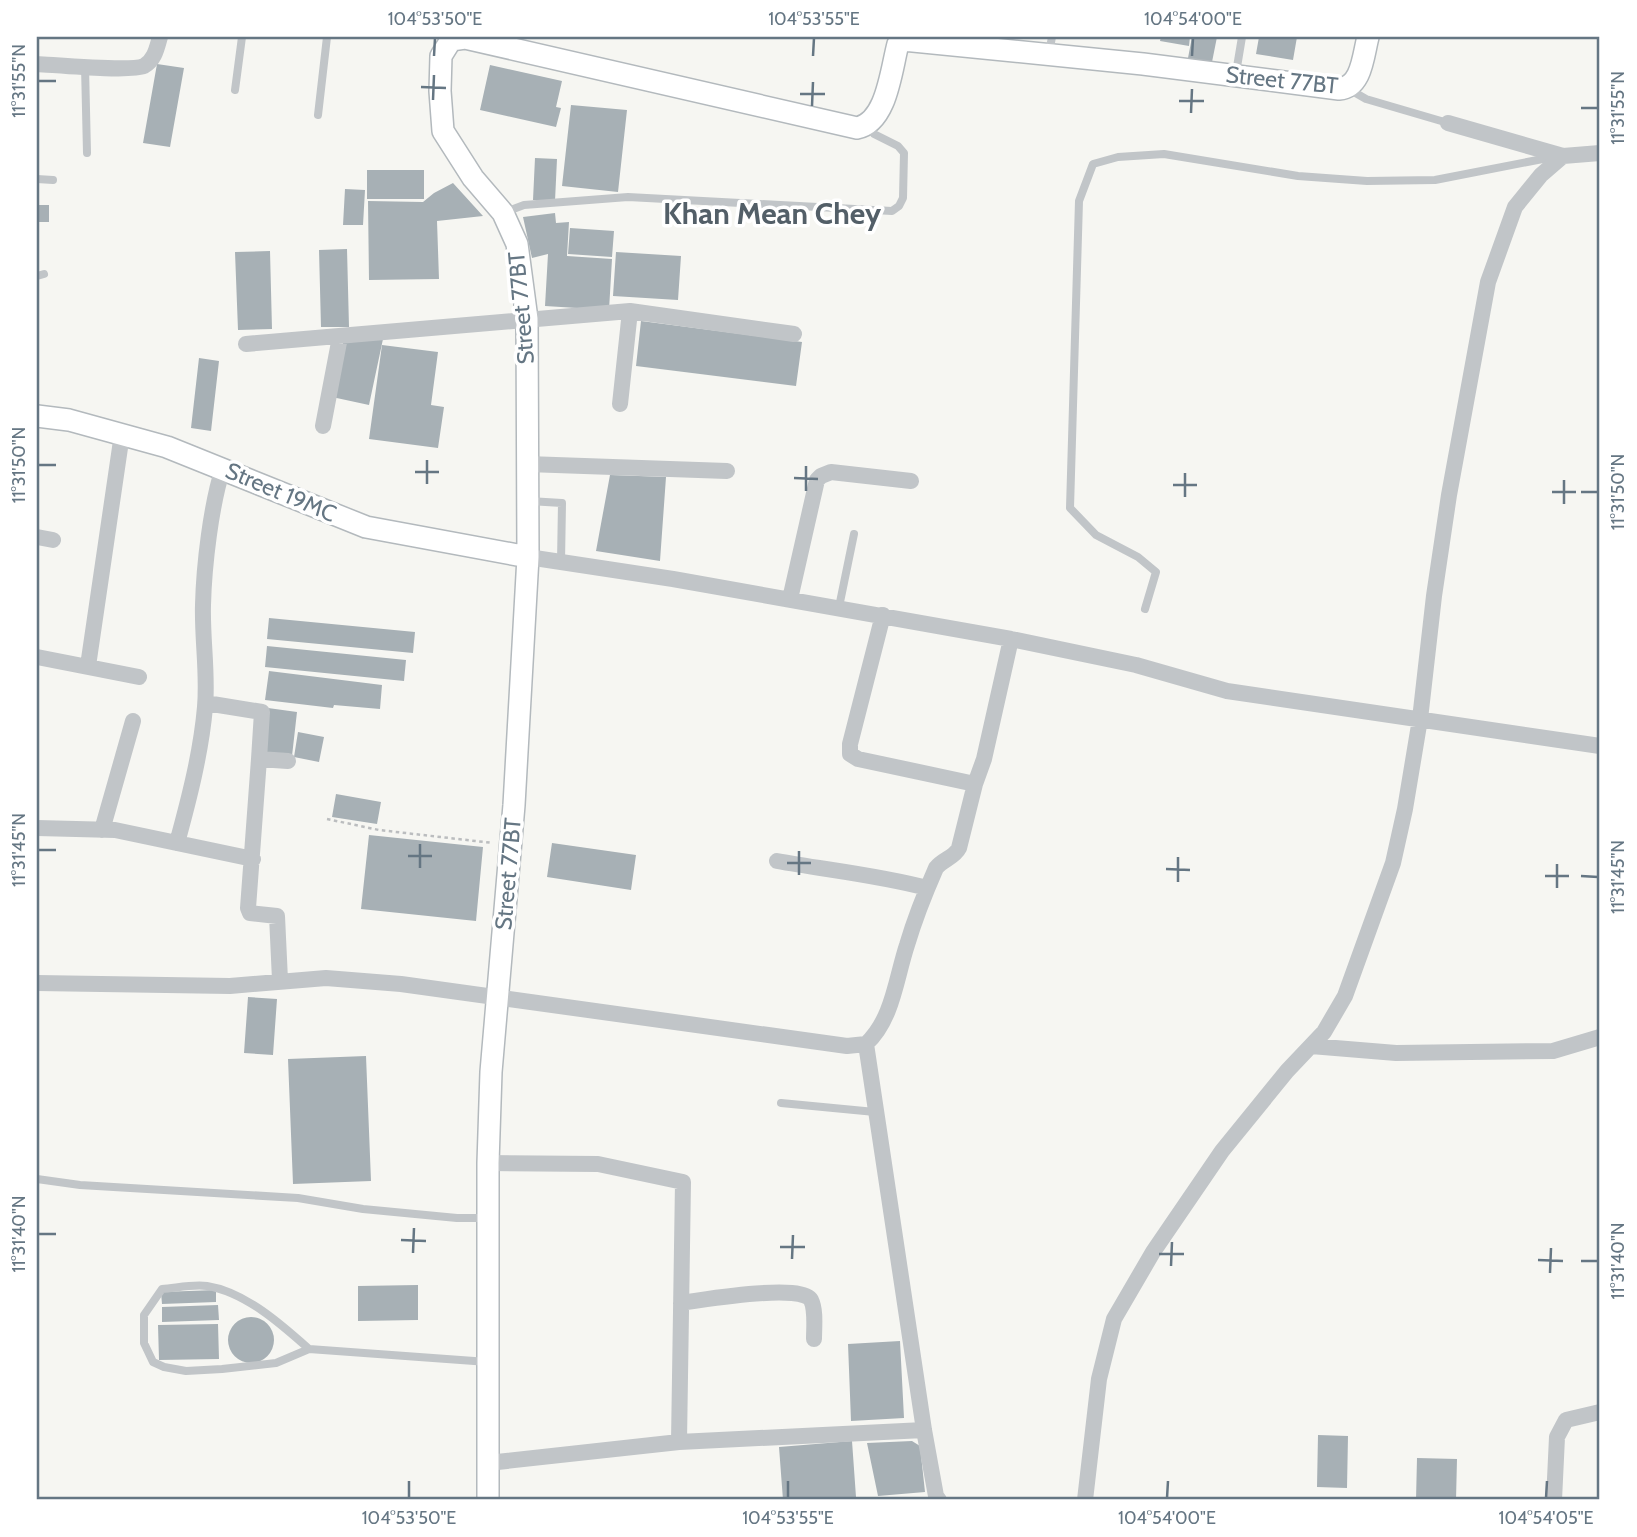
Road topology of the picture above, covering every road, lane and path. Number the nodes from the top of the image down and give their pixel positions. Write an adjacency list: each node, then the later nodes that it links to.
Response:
1 (160, 37): 11 (street)
2 (242, 37): 14 (lane)
3 (327, 37): 15 (lane)
4 (1242, 37): 12 (lane)
5 (1368, 37): 13 (street, Street 77BT)
6 (447, 38): 17 (street, Street 77BT); 23 (street, Street 77BT)
7 (902, 38): 8 (street, Street 77BT); 17 (street, Street 77BT)
8 (971, 42): 9 (street, Street 77BT)
9 (1050, 45): 12 (street, Street 77BT)
10 (37, 64): 11 (street)
11 (85, 66): 18 (lane)
12 (1236, 76): 13 (street, Street 77BT)
13 (1348, 88): 16 (lane)
14 (235, 90)
15 (318, 114)
16 (1448, 123): 20 (street)
17 (870, 124): 23 (lane)
18 (87, 153)
19 (1600, 153): 20 (street)
20 (1563, 156): 43 (lane); 50 (street)
21 (37, 180): 22 (lane)
22 (53, 180)
23 (503, 213): 25 (street, Street 77BT)
24 (630, 312): 25 (street); 26 (street); 29 (street)
25 (527, 319): 27 (street); 33 (street, Street 77BT)
26 (794, 334)
27 (340, 337): 28 (street); 31 (street)
28 (246, 344)
29 (620, 404)
30 (37, 416): 32 (street, Street 19MC)
31 (323, 426)
32 (122, 434): 34 (street, Street 19MC); 47 (street)
33 (527, 464): 35 (street); 37 (street, Street 77BT)
34 (223, 468): 39 (street, Street 19MC); 49 (street)
35 (727, 471)
36 (911, 481): 41 (street)
37 (527, 501): 39 (street, Street 77BT); 40 (lane)
38 (854, 534): 42 (lane)
39 (528, 557): 40 (street); 60 (street, Street 77BT)
40 (561, 562): 41 (street)
41 (790, 599): 42 (street)
42 (839, 607): 44 (street)
43 (1145, 609)
44 (883, 615): 45 (street); 55 (street)
45 (1011, 639): 50 (street); 55 (street)
46 (37, 657): 47 (street)
47 (88, 666): 48 (street)
48 (139, 677)
49 (206, 703): 53 (street); 59 (street)
50 (1420, 719): 52 (street); 69 (street)
51 (133, 721): 58 (street)
52 (1600, 746)
53 (260, 759): 54 (street); 61 (street)
54 (288, 761)
55 (975, 784): 63 (street)
56 (327, 819): 60 (path)
57 (37, 828): 58 (street)
58 (102, 830): 59 (street)
59 (177, 843): 61 (street)
60 (510, 845): 66 (street, Street 77BT)
61 (253, 859): 64 (street)
62 (777, 861): 63 (street)
63 (927, 888): 68 (street)
64 (280, 981): 65 (street); 66 (street)
65 (37, 983)
66 (496, 997): 68 (street); 72 (street, Street 77BT)
67 (1600, 1037): 69 (street)
68 (866, 1044): 71 (street)
69 (1311, 1046): 85 (street)
70 (781, 1103): 71 (lane)
71 (875, 1112): 80 (street)
72 (488, 1163): 74 (street, Street 77BT); 75 (street)
73 (37, 1180): 74 (lane)
74 (488, 1218): 78 (street, Street 77BT)
75 (681, 1303): 76 (street); 81 (street)
76 (814, 1339)
77 (309, 1349): 77 (lane); 78 (lane)
78 (488, 1362): 82 (street, Street 77BT)
79 (1600, 1412): 86 (street)
80 (924, 1430): 81 (street); 84 (street)
81 (679, 1442): 82 (street)
82 (488, 1464): 83 (street, Street 77BT)
83 (488, 1500)
84 (939, 1500)
85 (1085, 1500)
86 (1553, 1500)

